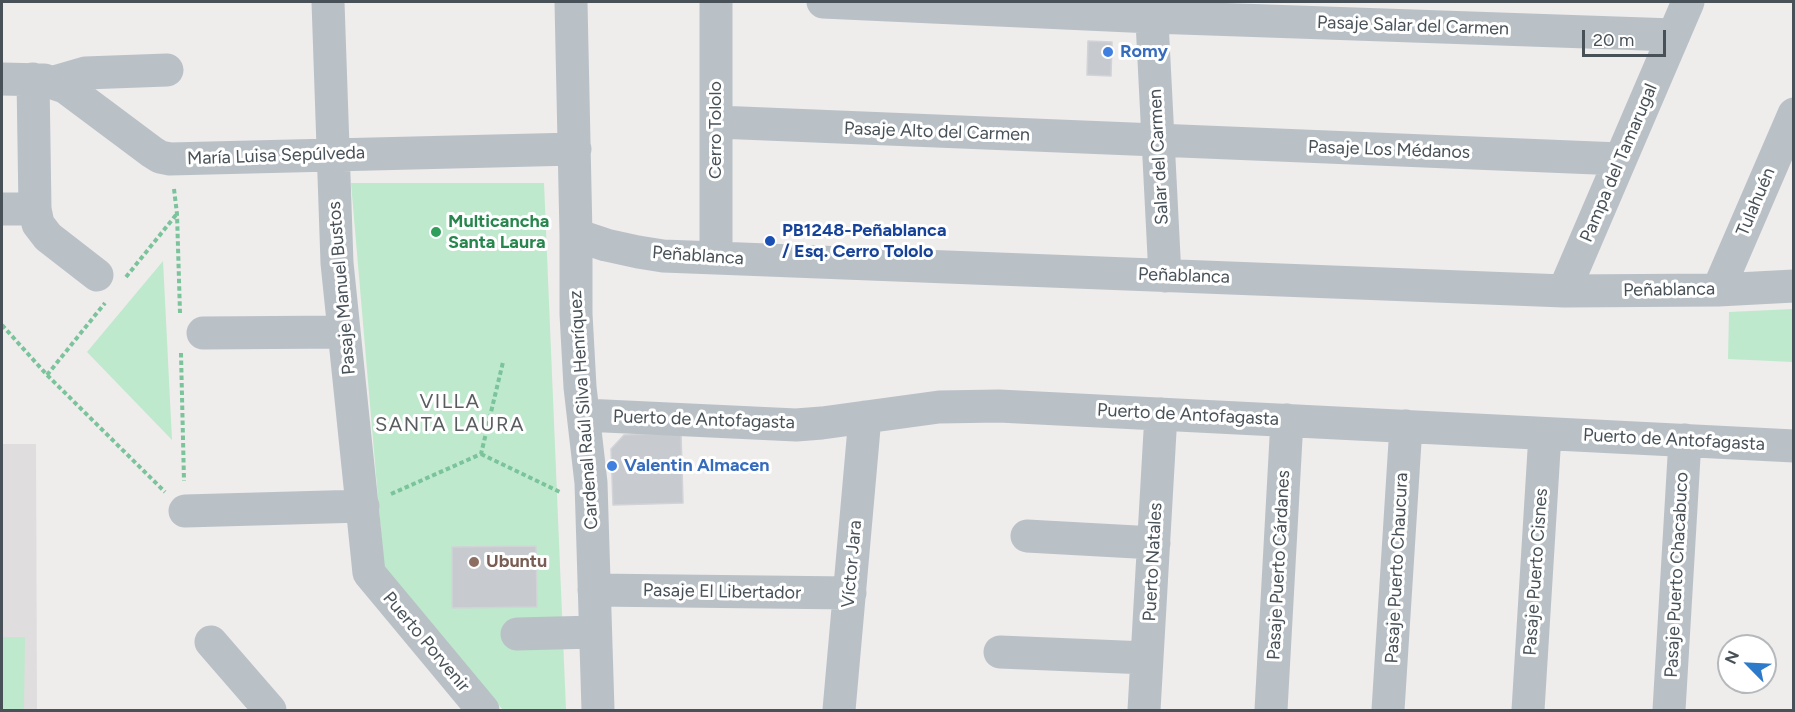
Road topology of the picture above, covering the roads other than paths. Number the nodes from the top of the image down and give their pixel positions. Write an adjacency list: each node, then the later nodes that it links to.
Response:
1 (328, 2): 15 (street, Pasaje Manuel Bustos)
2 (571, 2): 13 (street, Cardenal Raúl Silva Henríquez)
3 (716, 2): 11 (street, Cerro Tololo)
4 (823, 2): 6 (street, Pasaje Salar del Carmen)
5 (1688, 2): 7 (street, Pampa del Tamarugal)
6 (1151, 9): 7 (street, Pasaje Salar del Carmen); 12 (street, Salar del Carmen)
7 (1674, 34): 16 (street, Pampa del Tamarugal)
8 (167, 70): 9 (street)
9 (29, 80): 15 (street, María Luisa Sepúlveda); 17 (street)
10 (1794, 114): 14 (street, Tulahuén)
11 (717, 122): 12 (street, Pasaje Alto del Carmen); 20 (street, Cerro Tololo)
12 (1158, 141): 16 (street, Pasaje Los Médanos); 22 (street, Salar del Carmen)
13 (575, 149): 15 (street, María Luisa Sepúlveda); 19 (street, Cardenal Raúl Silva Henríquez)
14 (1785, 152): 24 (street, Tulahuén)
15 (333, 154): 26 (street, Pasaje Manuel Bustos)
16 (1620, 159): 25 (street, Pampa del Tamarugal)
17 (35, 208): 18 (street); 21 (street)
18 (2, 209)
19 (576, 235): 20 (street, Peñablanca); 29 (street, Cardenal Raúl Silva Henríquez)
20 (716, 258): 22 (street, Peñablanca)
21 (97, 275)
22 (1165, 276): 25 (street, Peñablanca)
23 (1794, 286): 24 (street, Peñablanca)
24 (1718, 290): 25 (street, Peñablanca)
25 (1564, 291)
26 (344, 332): 27 (street); 36 (street, Pasaje Manuel Bustos)
27 (203, 333)
28 (1161, 414): 30 (street, Puerto de Antofagasta); 31 (street, Puerto de Antofagasta); 39 (street, Puerto Natales)
29 (584, 415): 30 (street, Puerto de Antofagasta); 41 (street, Cardenal Raúl Silva Henríquez)
30 (865, 417): 42 (street, Víctor Jara)
31 (1287, 420): 32 (street, Puerto de Antofagasta); 53 (street, Pasaje Puerto Cárdanes)
32 (1406, 426): 33 (street, Puerto de Antofagasta); 54 (street, Pasaje Puerto Chaucura)
33 (1545, 434): 34 (street, Puerto de Antofagasta); 55 (street, Pasaje Puerto Cisnes)
34 (1686, 440): 35 (street, Puerto de Antofagasta); 56 (street, Pasaje Puerto Chacabuco)
35 (1794, 446)
36 (363, 506): 37 (street); 40 (street, Pasaje Manuel Bustos)
37 (185, 512)
38 (1027, 536): 39 (street)
39 (1154, 543): 47 (street, Puerto Natales)
40 (369, 573): 49 (street, Puerto Porvenir)
41 (594, 590): 42 (street, Pasaje El Libertador); 43 (street, Cardenal Raúl Silva Henríquez)
42 (850, 593): 51 (street, Víctor Jara)
43 (595, 632): 44 (street); 50 (street, Cardenal Raúl Silva Henríquez)
44 (517, 634)
45 (210, 642): 48 (street)
46 (1000, 652): 47 (street)
47 (1147, 658): 52 (street, Puerto Natales)
48 (270, 711)
49 (483, 711)
50 (598, 711)
51 (839, 711)
52 (1144, 711)
53 (1271, 711)
54 (1388, 711)
55 (1528, 711)
56 (1669, 711)

